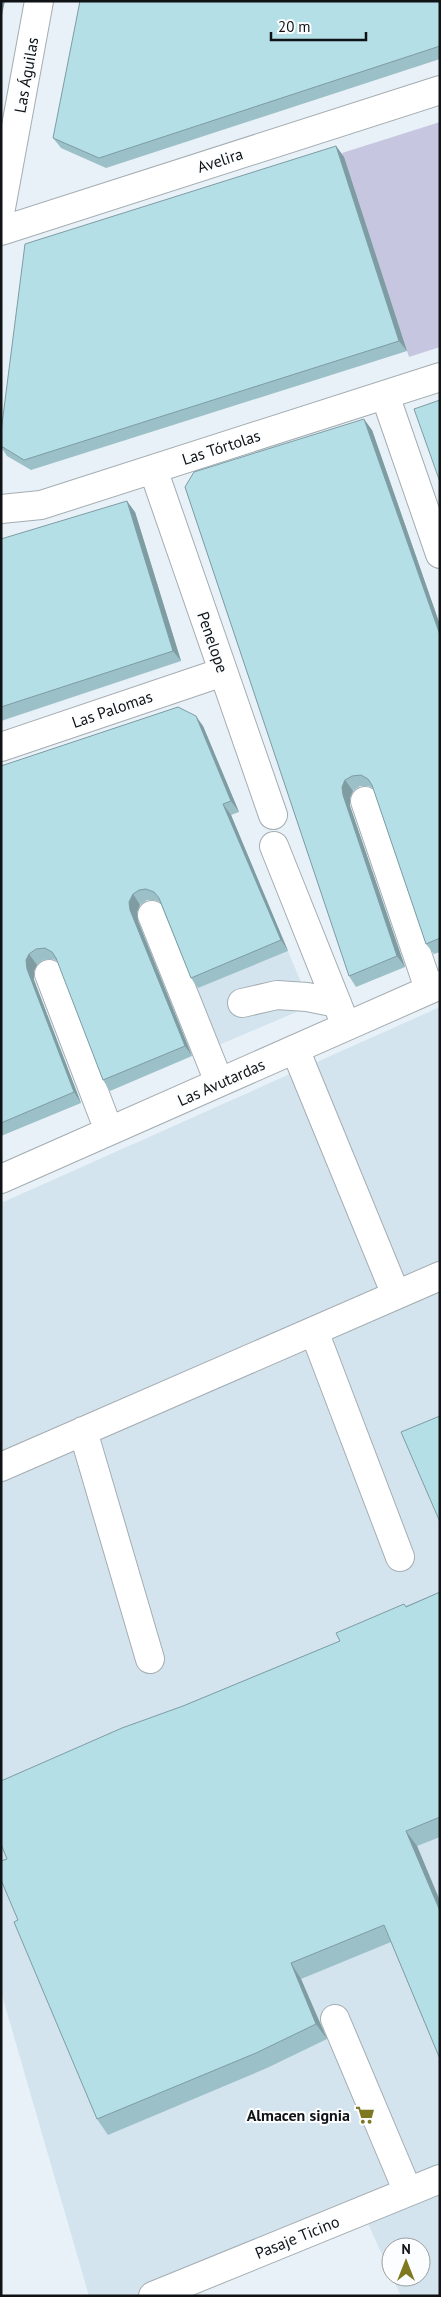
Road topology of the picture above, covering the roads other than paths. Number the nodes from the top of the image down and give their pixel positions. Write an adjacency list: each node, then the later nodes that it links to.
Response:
1 (40, 1): 3 (street, Las Águilas)
2 (440, 90): 4 (street, Avelira)
3 (1, 208)
4 (1, 231)
5 (440, 377): 6 (street, Las Tórtolas)
6 (384, 395): 7 (street, Las Tórtolas); 9 (street)
7 (153, 469): 8 (street, Las Tórtolas); 10 (street, Penelope)
8 (1, 509)
9 (440, 554)
10 (223, 672): 11 (street, Las Palomas); 13 (street, Penelope)
11 (1, 746)
12 (365, 801): 17 (street)
13 (273, 815)
14 (274, 846): 19 (street)
15 (152, 915): 21 (street)
16 (49, 974): 22 (street)
17 (434, 987): 19 (street, Las Avutardas)
18 (242, 1003): 19 (street)
19 (341, 1015): 20 (street, Las Avutardas)
20 (295, 1049): 21 (street, Las Avutardas); 25 (street)
21 (220, 1082): 22 (street, Las Avutardas)
22 (110, 1131): 23 (street, Las Avutardas)
23 (4, 1170)
24 (440, 1276): 25 (street)
25 (396, 1295): 26 (street)
26 (314, 1331): 27 (street); 29 (street)
27 (83, 1431): 28 (street); 30 (street)
28 (1, 1467)
29 (400, 1557)
30 (150, 1659)
31 (335, 2019): 33 (street)
32 (440, 2178): 33 (street, Pasaje Ticino)
33 (408, 2192): 34 (street, Pasaje Ticino)
34 (154, 2296)

